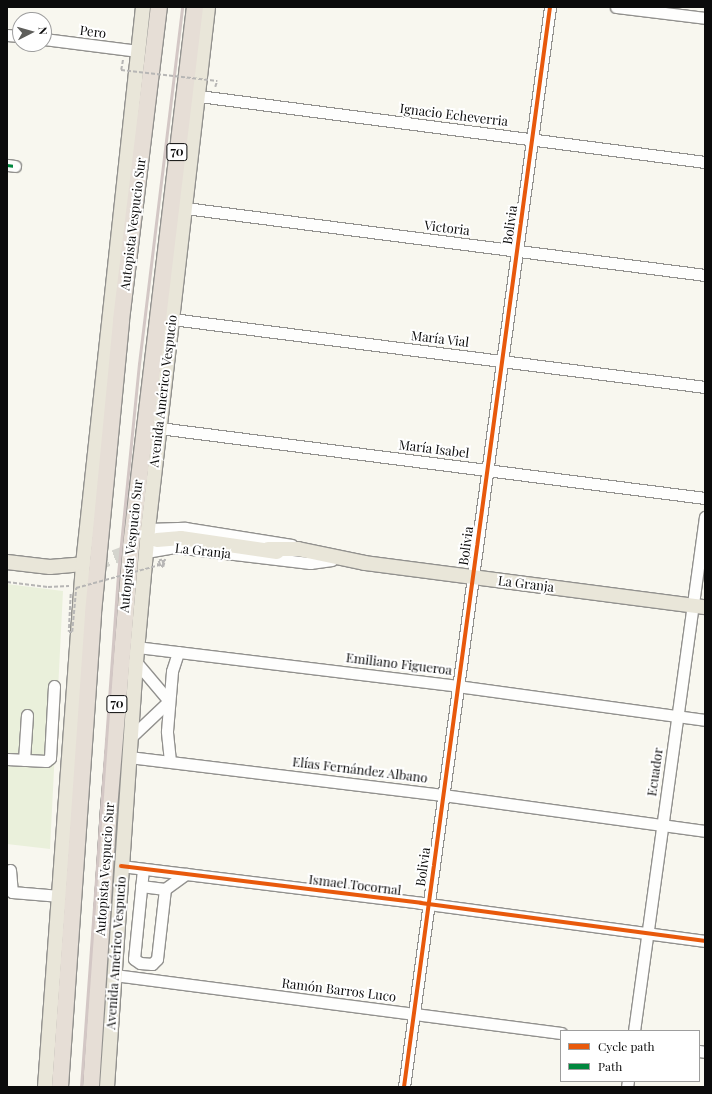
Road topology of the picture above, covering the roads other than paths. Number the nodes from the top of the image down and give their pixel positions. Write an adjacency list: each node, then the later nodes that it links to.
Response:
1 (143, 7): 9 (main road)
2 (159, 7): 67 (highway, Autopista Vespucio Sur)
3 (195, 7): 68 (highway, Autopista Vespucio Sur / 70)
4 (208, 7): 10 (main road, Avenida Américo Vespucio)
5 (550, 7): 11 (street, Bolivia)
6 (616, 7): 7 (street)
7 (705, 18)
8 (52, 40): 9 (street, Pero)
9 (138, 51): 31 (main road)
10 (199, 96): 11 (street, Ignacio Echeverria); 13 (main road, Avenida Américo Vespucio)
11 (532, 139): 12 (street, Ignacio Echeverria); 14 (street, Bolivia)
12 (705, 162)
13 (185, 208): 14 (street, Victoria); 16 (main road, Avenida Américo Vespucio)
14 (517, 251): 15 (street, Victoria); 17 (street, Bolivia)
15 (705, 275)
16 (172, 319): 17 (street, María Vial); 19 (main road, Avenida Américo Vespucio)
17 (502, 360): 18 (street, María Vial); 20 (street, Bolivia)
18 (705, 387)
19 (159, 428): 20 (street, María Isabel); 23 (main road, Avenida Américo Vespucio)
20 (487, 470): 21 (street, María Isabel); 33 (street, Bolivia)
21 (705, 498)
22 (705, 517): 34 (street, Ecuador)
23 (148, 529): 26 (main road, Avenida Américo Vespucio); 27 (street, La Granja)
24 (157, 540): 25 (main road, La Granja)
25 (268, 549): 27 (main road, La Granja); 28 (main road, La Granja)
26 (146, 552): 28 (street, La Granja); 35 (main road, Avenida Américo Vespucio)
27 (320, 553): 29 (main road, La Granja)
28 (332, 560): 29 (main road, La Granja)
29 (347, 560): 33 (main road, La Granja)
30 (7, 562): 31 (main road)
31 (79, 568): 32 (main road); 58 (main road)
32 (7, 570)
33 (472, 577): 34 (main road, La Granja); 39 (street, Bolivia)
34 (699, 606): 42 (street, Ecuador)
35 (137, 647): 36 (street, Emiliano Figueroa); 37 (main road, Avenida Américo Vespucio)
36 (178, 652): 39 (street, Emiliano Figueroa); 40 (street)
37 (136, 662): 40 (street); 44 (main road, Avenida Américo Vespucio)
38 (54, 686): 47 (street)
39 (457, 686): 42 (street, Emiliano Figueroa); 49 (street, Bolivia)
40 (170, 701): 44 (street); 48 (street)
41 (27, 716): 47 (street)
42 (677, 716): 43 (street, Emiliano Figueroa); 50 (street, Ecuador)
43 (705, 720)
44 (131, 737): 45 (main road, Avenida Américo Vespucio)
45 (129, 757): 48 (street, Elías Fernández Albano); 52 (main road, Avenida Américo Vespucio)
46 (7, 759): 47 (street)
47 (24, 760)
48 (170, 762): 49 (street, Elías Fernández Albano)
49 (443, 794): 50 (street, Elías Fernández Albano); 59 (street, Bolivia)
50 (662, 825): 51 (street, Elías Fernández Albano); 60 (street, Ecuador)
51 (705, 831)
52 (121, 866): 53 (street, Ismael Tocornal); 62 (main road, Avenida Américo Vespucio)
53 (143, 869): 55 (street, Ismael Tocornal); 56 (street)
54 (10, 870): 58 (street)
55 (186, 874): 57 (street); 59 (street, Ismael Tocornal)
56 (141, 886): 57 (street); 57 (street)
57 (165, 889)
58 (60, 896): 66 (main road)
59 (428, 904): 60 (street, Ismael Tocornal); 63 (street, Bolivia)
60 (647, 934): 61 (street, Ismael Tocornal); 64 (street, Ecuador)
61 (705, 941)
62 (114, 975): 63 (street, Ramón Barros Luco); 69 (main road, Avenida Américo Vespucio)
63 (414, 1014): 65 (street, Ramón Barros Luco); 70 (street, Bolivia)
64 (634, 1030)
65 (560, 1033)
66 (46, 1087)
67 (60, 1087)
68 (91, 1087)
69 (107, 1087)
70 (404, 1087)

